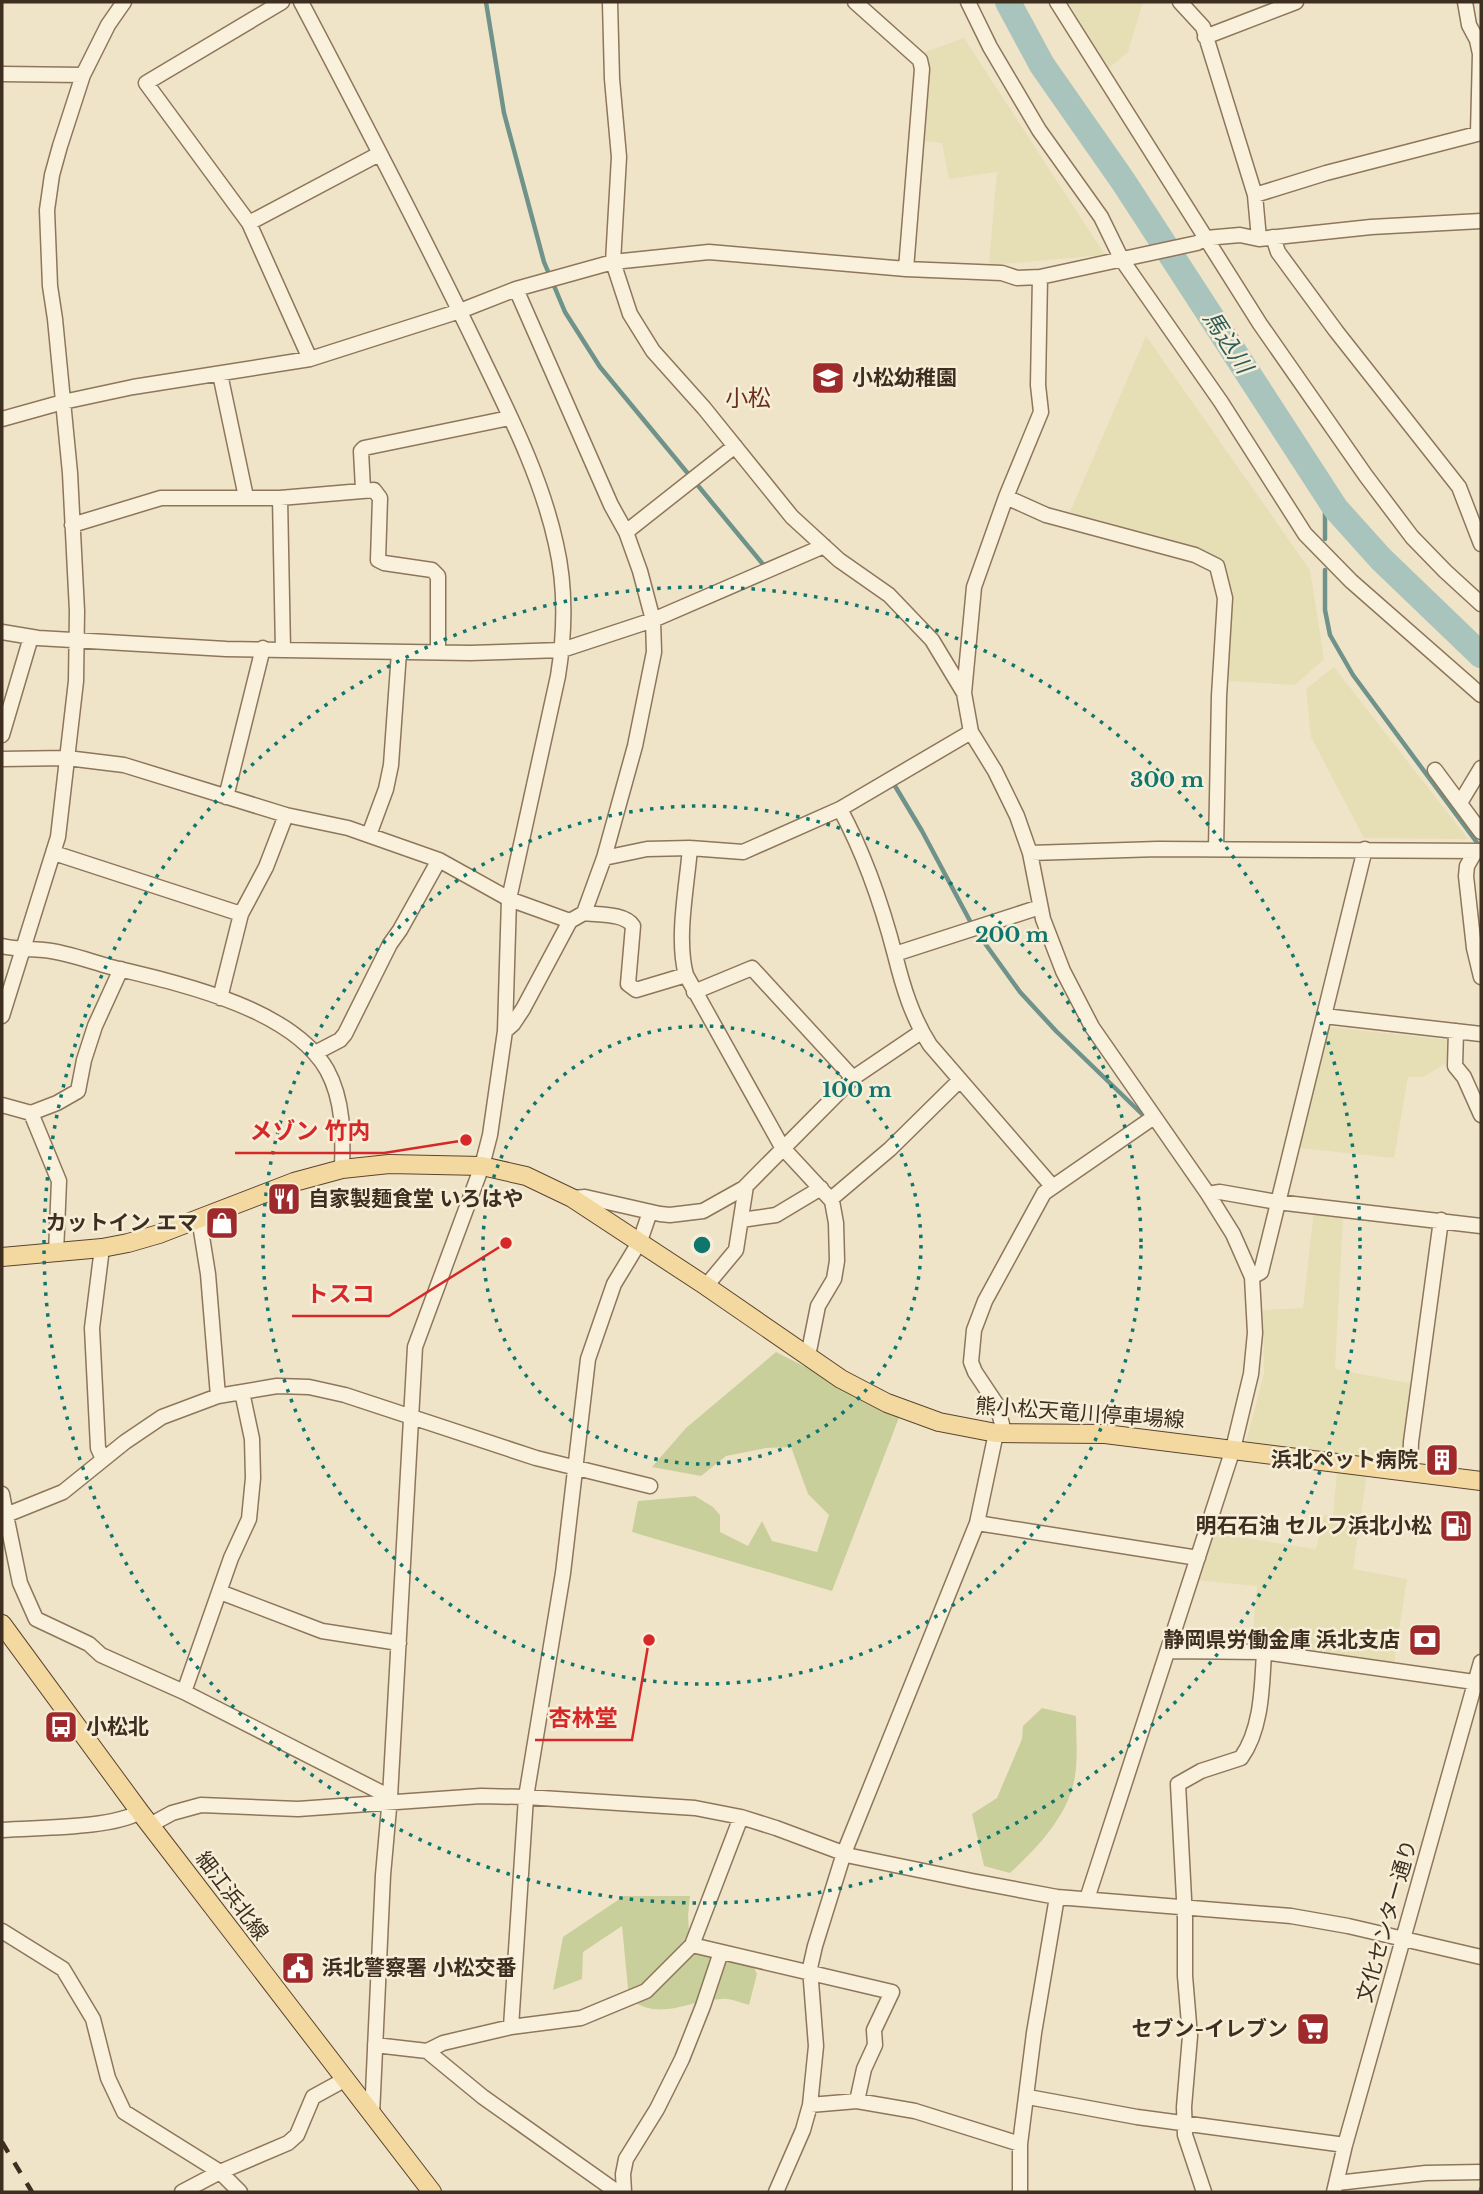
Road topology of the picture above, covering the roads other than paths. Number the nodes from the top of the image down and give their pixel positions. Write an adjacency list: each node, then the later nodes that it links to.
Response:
1 (124, 2): 13 (street)
2 (282, 2): 18 (street)
3 (301, 2): 15 (street)
4 (610, 2): 22 (street)
5 (855, 2): 23 (street)
6 (968, 2): 21 (street)
7 (1057, 2): 20 (street)
8 (1180, 2): 11 (street)
9 (1296, 2): 11 (street)
10 (1465, 2): 14 (street)
11 (1205, 37): 16 (street)
12 (5, 74): 13 (street)
13 (83, 75): 29 (street)
14 (1480, 133): 16 (street)
15 (379, 153): 18 (street); 26 (street)
16 (1255, 195): 19 (street)
17 (1481, 221): 19 (street)
18 (249, 223): 27 (street)
19 (1266, 238): 20 (street); 38 (street)
20 (1202, 240): 21 (street); 43 (street)
21 (1126, 259): 24 (street); 54 (street)
22 (613, 262): 23 (street); 25 (street); 32 (street)
23 (906, 269): 24 (street)
24 (1040, 277): 35 (street)
25 (516, 289): 26 (street); 40 (street)
26 (460, 311): 27 (street); 30 (street)
27 (310, 359): 28 (street)
28 (220, 374): 29 (street); 34 (street)
29 (64, 402): 31 (street); 39 (street)
30 (509, 418): 33 (street); 50 (street)
31 (2, 419)
32 (736, 446): 40 (street); 42 (street)
33 (363, 489): 36 (street); 52 (street)
34 (246, 497): 36 (street); 39 (street)
35 (1006, 497): 53 (street); 68 (street)
36 (280, 498): 49 (street)
37 (1481, 503): 38 (street)
38 (1466, 504): 41 (street)
39 (72, 526): 47 (street)
40 (626, 532): 44 (street)
41 (1481, 544)
42 (824, 546): 44 (street); 53 (street)
43 (1481, 604)
44 (653, 620): 50 (street); 73 (street)
45 (2, 632): 46 (street)
46 (31, 637): 47 (street); 56 (street)
47 (76, 639): 48 (street); 58 (street)
48 (263, 649): 49 (street); 61 (street)
49 (283, 650): 51 (street)
50 (562, 650): 52 (street); 75 (street)
51 (400, 652): 52 (street); 66 (street)
52 (438, 652)
53 (964, 694): 55 (street)
54 (1481, 695)
55 (971, 732): 63 (street); 72 (street)
56 (2, 735)
57 (2, 758): 58 (street)
58 (67, 758): 61 (street); 71 (street)
59 (1481, 768): 62 (street)
60 (1435, 770): 62 (street)
61 (226, 797): 64 (street)
62 (1460, 803): 65 (street)
63 (840, 809): 67 (street); 82 (street)
64 (286, 815): 66 (street); 78 (street)
65 (1481, 832)
66 (369, 835): 74 (street)
67 (690, 848): 73 (street); 84 (street)
68 (1216, 849): 69 (street); 72 (street)
69 (1366, 849): 70 (street); 89 (street)
70 (1478, 852): 85 (street)
71 (54, 853): 78 (street); 81 (street)
72 (1030, 853): 76 (street)
73 (604, 858): 77 (street)
74 (439, 859): 75 (street); 94 (street)
75 (509, 899): 79 (street); 90 (street)
76 (1040, 907): 82 (street); 100 (street)
77 (584, 913): 79 (street); 84 (street)
78 (241, 914): 87 (street)
79 (570, 921): 90 (street)
80 (2, 946): 81 (street)
81 (21, 950): 83 (street); 88 (street)
82 (895, 954): 92 (street)
83 (121, 970): 87 (street); 98 (street)
84 (686, 975): 86 (street)
85 (1481, 978)
86 (694, 992): 95 (street); 101 (street)
87 (220, 998): 94 (street)
88 (2, 1016)
89 (1324, 1016): 91 (street); 110 (street)
90 (505, 1031): 102 (street)
91 (1456, 1031): 93 (street); 99 (street)
92 (921, 1032): 95 (street); 96 (street)
93 (1481, 1034)
94 (315, 1053): 103 (street)
95 (853, 1079): 101 (street)
96 (960, 1080): 105 (street); 109 (street)
97 (2, 1105): 98 (street)
98 (31, 1113): 118 (street)
99 (1481, 1115)
100 (1154, 1117): 105 (street); 107 (street)
101 (782, 1147): 104 (street); 106 (street)
102 (482, 1166): 103 (main road, 熊小松天竜川停車場線); 108 (main road, 熊小松天竜川停車場線); 125 (street)
103 (342, 1169): 112 (main road, 熊小松天竜川停車場線)
104 (746, 1186): 111 (street); 113 (street)
105 (1052, 1186): 126 (street)
106 (821, 1188): 109 (street); 113 (street)
107 (1208, 1194): 110 (street); 120 (street)
108 (572, 1198): 111 (street); 116 (main road, 熊小松天竜川停車場線)
109 (831, 1199): 122 (street)
110 (1277, 1202): 114 (street); 120 (street)
111 (650, 1212): 116 (street)
112 (199, 1218): 117 (main road, 熊小松天竜川停車場線); 124 (street)
113 (741, 1220): 121 (street)
114 (1441, 1220): 115 (street); 130 (street)
115 (1481, 1226)
116 (640, 1241): 121 (main road, 熊小松天竜川停車場線); 129 (street)
117 (102, 1248): 118 (main road, 熊小松天竜川停車場線); 128 (street)
118 (56, 1253): 119 (main road, 熊小松天竜川停車場線)
119 (2, 1256)
120 (1252, 1277): 127 (street)
121 (706, 1286): 122 (main road, 熊小松天竜川停車場線)
122 (808, 1356): 126 (main road, 熊小松天竜川停車場線)
123 (242, 1392): 124 (street); 125 (street); 137 (street)
124 (218, 1396): 128 (street)
125 (410, 1416): 129 (street); 139 (street)
126 (1000, 1433): 127 (main road, 熊小松天竜川停車場線); 135 (street)
127 (1233, 1449): 130 (main road, 熊小松天竜川停車場線); 136 (street)
128 (103, 1460): 134 (street)
129 (578, 1468): 132 (street); 145 (street)
130 (1410, 1471): 131 (main road, 熊小松天竜川停車場線)
131 (1481, 1481)
132 (650, 1486)
133 (2, 1494): 134 (street)
134 (4, 1516): 144 (street)
135 (977, 1524): 136 (street); 150 (street)
136 (1198, 1558): 140 (street)
137 (220, 1592): 139 (street); 144 (street)
138 (2, 1624): 148 (main road, 細江浜北線)
139 (399, 1643): 146 (street)
140 (1169, 1651): 141 (street); 152 (street)
141 (1264, 1651): 143 (street); 153 (street)
142 (1481, 1662): 143 (street, 文化センター通り)
143 (1478, 1682): 155 (street, 文化センター通り)
144 (184, 1692): 146 (street)
145 (526, 1797): 146 (street); 147 (street); 160 (street)
146 (390, 1801): 148 (street); 161 (street)
147 (741, 1817): 150 (street); 156 (street)
148 (145, 1819): 149 (street); 163 (main road, 細江浜北線)
149 (2, 1830)
150 (844, 1853): 151 (street); 159 (street)
151 (1056, 1897): 152 (street); 164 (street)
152 (1087, 1899): 153 (street)
153 (1185, 1908): 155 (street); 168 (street)
154 (2, 1931): 171 (street)
155 (1404, 1939): 158 (street); 170 (street, 文化センター通り)
156 (692, 1945): 157 (street); 160 (street)
157 (721, 1952): 159 (street); 178 (street)
158 (1481, 1957)
159 (810, 1971): 165 (street); 166 (street)
160 (511, 2027): 162 (street)
161 (375, 2045): 162 (street); 167 (street)
162 (427, 2050): 177 (street)
163 (344, 2080): 167 (main road, 細江浜北線); 171 (street)
164 (1028, 2097): 168 (street); 169 (street)
165 (856, 2101): 166 (street); 169 (street)
166 (810, 2105): 179 (street)
167 (372, 2115): 176 (main road, 細江浜北線)
168 (1186, 2124): 170 (street); 181 (street)
169 (1020, 2144): 180 (street)
170 (1345, 2146): 173 (street, 文化センター通り)
171 (220, 2172): 174 (street); 175 (street)
172 (1477, 2172): 173 (street)
173 (1335, 2188)
174 (182, 2192)
175 (240, 2192)
176 (432, 2192)
177 (617, 2192)
178 (624, 2192)
179 (776, 2192)
180 (1020, 2192)
181 (1204, 2192)

